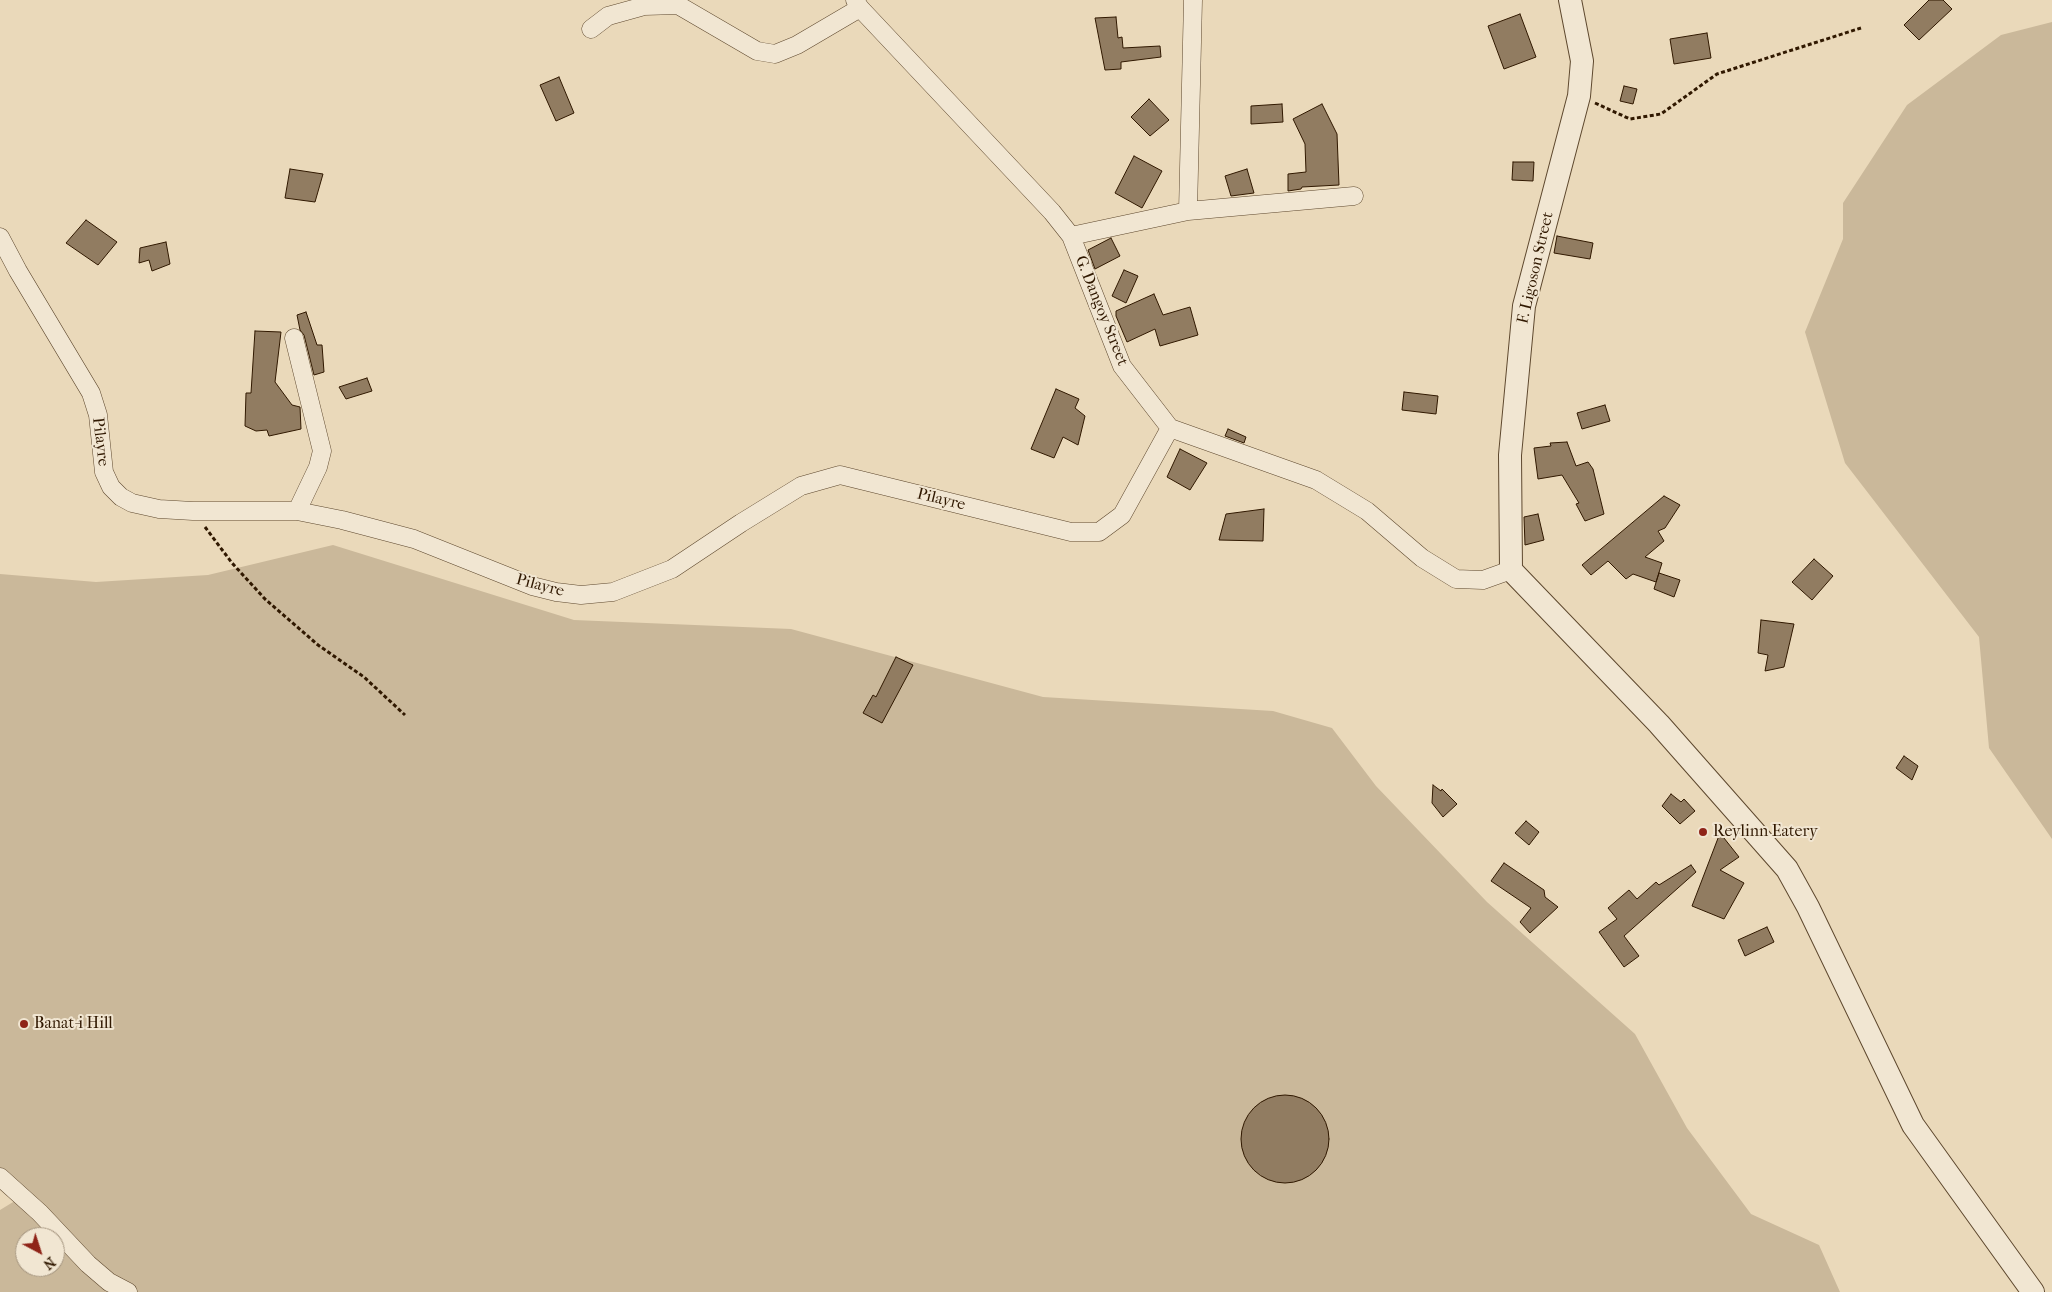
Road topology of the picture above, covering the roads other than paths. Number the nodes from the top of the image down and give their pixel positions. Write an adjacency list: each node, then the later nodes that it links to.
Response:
1 (1193, 0): 6 (street)
2 (1570, 0): 12 (street, F. Ligoson Street)
3 (858, 4): 4 (street); 7 (street, G. Dangoy Street)
4 (591, 29)
5 (1354, 196): 6 (street)
6 (1188, 211): 7 (street)
7 (1071, 236): 10 (street, G. Dangoy Street)
8 (0, 237): 11 (street, Pilayre)
9 (294, 338): 11 (street)
10 (1170, 428): 11 (street, Pilayre); 12 (street)
11 (297, 511)
12 (1511, 570): 15 (street)
13 (0, 1176): 14 (street)
14 (128, 1292)
15 (2034, 1292)

